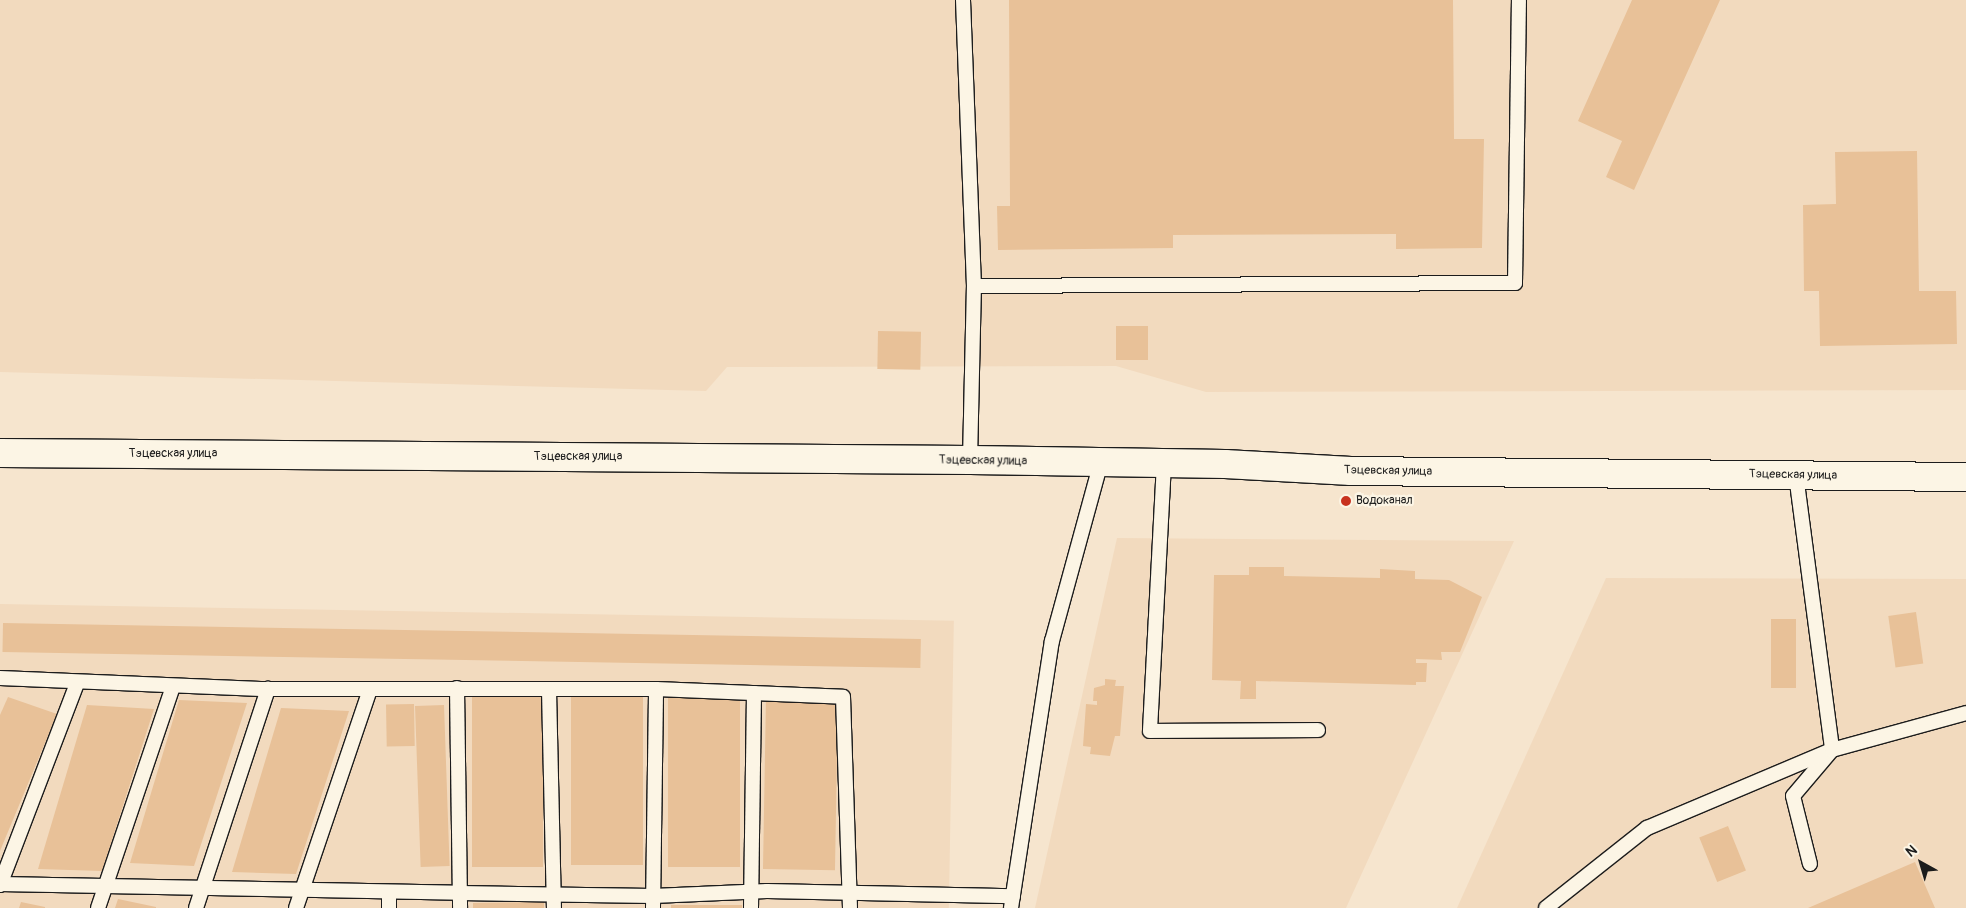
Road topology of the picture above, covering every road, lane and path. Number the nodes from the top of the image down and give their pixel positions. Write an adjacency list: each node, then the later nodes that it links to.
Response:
1 (963, 0): 3 (lane)
2 (1519, 0): 3 (lane)
3 (974, 286): 5 (lane)
4 (0, 453): 5 (main road, Тэцевская улица)
5 (970, 460): 6 (main road, Тэцевская улица)
6 (1101, 462): 7 (main road, Тэцевская улица); 33 (lane)
7 (1164, 463): 8 (main road, Тэцевская улица); 20 (lane)
8 (1796, 475): 9 (main road, Тэцевская улица); 21 (lane)
9 (1966, 477)
10 (0, 678): 11 (lane)
11 (77, 683): 12 (lane); 23 (lane)
12 (173, 686): 14 (lane); 24 (lane)
13 (457, 688): 15 (lane); 17 (lane); 30 (lane)
14 (268, 689): 15 (lane); 25 (lane)
15 (370, 689): 26 (lane)
16 (656, 689): 17 (lane); 18 (lane); 32 (lane)
17 (549, 690): 31 (lane)
18 (754, 693): 27 (lane); 29 (lane)
19 (1966, 713): 21 (lane)
20 (1318, 730)
21 (1832, 750): 22 (lane); 42 (lane)
22 (1810, 864)
23 (0, 884): 24 (lane)
24 (106, 886): 25 (lane); 34 (lane)
25 (203, 888): 26 (lane); 35 (lane)
26 (301, 890): 28 (lane); 36 (lane)
27 (750, 891): 29 (lane); 32 (lane); 40 (lane)
28 (389, 892): 30 (lane); 37 (lane)
29 (849, 892): 33 (lane); 41 (lane)
30 (460, 893): 31 (lane); 38 (lane)
31 (554, 893): 32 (lane); 39 (lane)
32 (653, 902)
33 (1012, 902)
34 (98, 908)
35 (196, 908)
36 (296, 908)
37 (389, 908)
38 (460, 908)
39 (554, 908)
40 (751, 908)
41 (850, 908)
42 (1546, 908)

